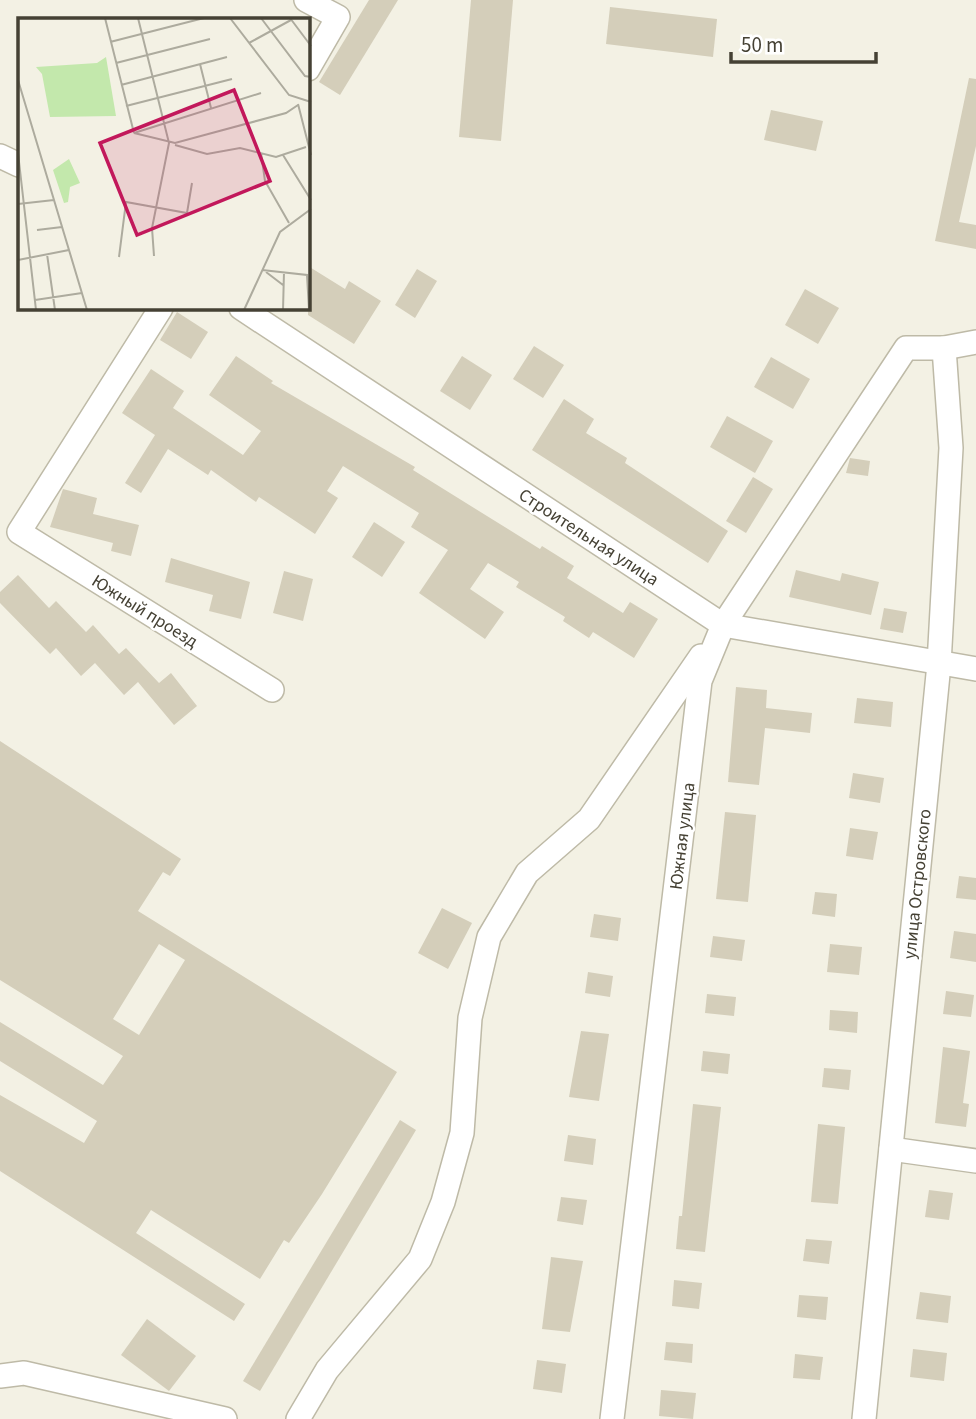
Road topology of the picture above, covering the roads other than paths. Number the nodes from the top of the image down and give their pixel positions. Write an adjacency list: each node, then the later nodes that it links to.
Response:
1 (306, 0): 2 (street)
2 (310, 66)
3 (0, 156): 4 (street)
4 (18, 165)
5 (160, 310): 12 (street, Южный проезд)
6 (244, 310): 9 (street, Строительная улица)
7 (976, 342): 8 (street)
8 (944, 348): 9 (street, Южная улица); 10 (street, улица Островского)
9 (723, 625): 10 (street, Строительная улица); 17 (street); 18 (street, Южная улица)
10 (939, 664): 11 (street, Строительная улица); 13 (street, улица Островского)
11 (976, 669)
12 (272, 690)
13 (891, 1149): 14 (street); 19 (street, улица Островского)
14 (976, 1161)
15 (0, 1376): 16 (street)
16 (225, 1419)
17 (298, 1419)
18 (612, 1419)
19 (864, 1419)

